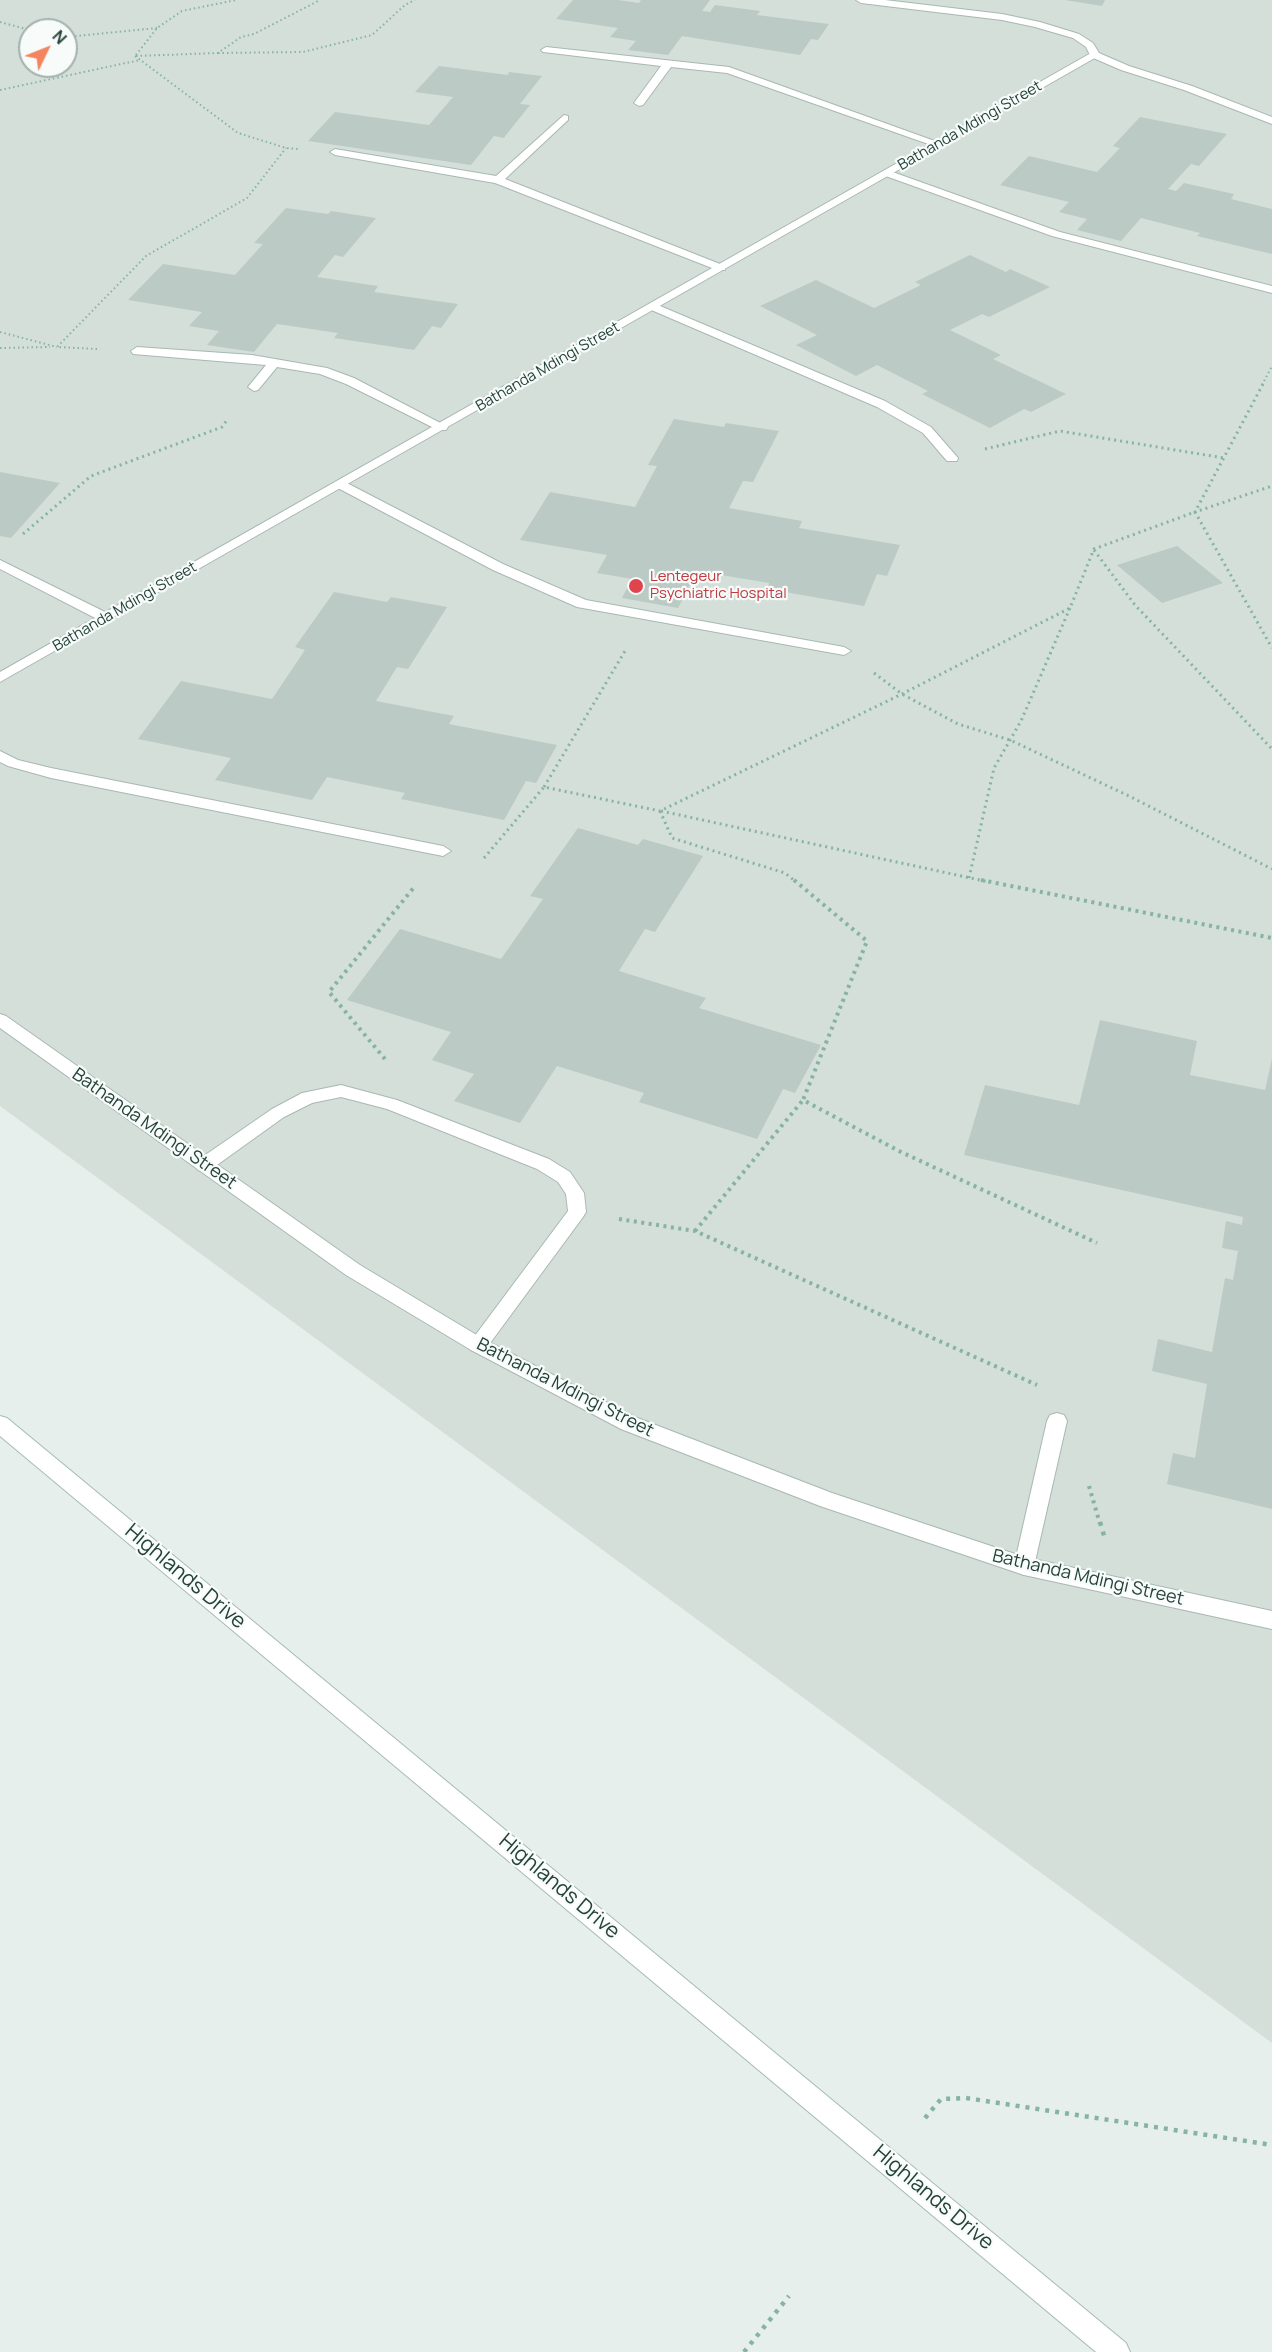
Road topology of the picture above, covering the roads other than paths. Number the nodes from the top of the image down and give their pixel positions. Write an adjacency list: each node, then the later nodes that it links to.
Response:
1 (861, 0): 3 (street)
2 (546, 50): 4 (street)
3 (1095, 55): 7 (street); 8 (street, Bathanda Mdingi Street)
4 (669, 62): 5 (street); 8 (street)
5 (639, 103)
6 (564, 118): 11 (street)
7 (1272, 121)
8 (938, 144): 10 (street, Bathanda Mdingi Street)
9 (335, 152): 11 (street)
10 (887, 173): 12 (street, Bathanda Mdingi Street); 13 (street)
11 (498, 180): 12 (street)
12 (722, 268): 14 (street, Bathanda Mdingi Street)
13 (1272, 290)
14 (653, 307): 18 (street, Bathanda Mdingi Street); 19 (street)
15 (137, 351): 16 (street)
16 (275, 362): 17 (street); 18 (street)
17 (254, 387)
18 (442, 427): 20 (street, Bathanda Mdingi Street)
19 (952, 458)
20 (341, 484): 22 (street, Bathanda Mdingi Street); 23 (street)
21 (0, 564): 22 (street)
22 (106, 618): 24 (street, Bathanda Mdingi Street)
23 (844, 651)
24 (0, 678)
25 (0, 756): 26 (street)
26 (443, 851)
27 (0, 1020): 28 (street, Bathanda Mdingi Street)
28 (204, 1165): 29 (street, Bathanda Mdingi Street); 29 (street)
29 (478, 1345): 32 (street, Bathanda Mdingi Street)
30 (1057, 1421): 32 (street)
31 (0, 1424): 34 (street, Highlands Drive)
32 (1024, 1566): 33 (street, Bathanda Mdingi Street)
33 (1272, 1620)
34 (1117, 2352)

